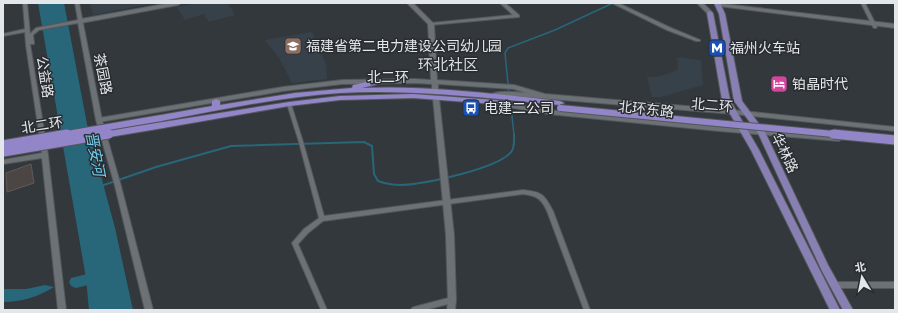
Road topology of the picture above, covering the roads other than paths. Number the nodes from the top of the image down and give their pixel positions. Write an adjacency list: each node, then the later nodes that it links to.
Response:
1 (25, 3): 15 (street, 公益路)
2 (77, 3): 11 (street, 茶园路)
3 (178, 3): 11 (main road)
4 (410, 3): 12 (main road)
5 (502, 3): 12 (street)
6 (700, 3): 10 (main road)
7 (863, 3): 13 (street)
8 (616, 4): 18 (street)
9 (718, 5): 13 (main road); 30 (main road, 华林路)
10 (710, 13): 29 (main road, 华林路)
11 (81, 21): 19 (street); 31 (street, 茶园路)
12 (431, 24): 21 (main road)
13 (874, 25): 14 (main road); 16 (main road)
14 (895, 26)
15 (27, 30): 17 (street); 19 (street, 公益路)
16 (895, 30)
17 (3, 35)
18 (698, 40)
19 (28, 49): 41 (street, 公益路)
20 (380, 81): 21 (main road); 22 (highway); 27 (main road)
21 (435, 82): 23 (main road); 24 (main road)
22 (340, 91): 23 (highway, 北二环); 27 (highway, 北二环)
23 (436, 94): 25 (highway, 北二环); 26 (highway, 北二环); 43 (main road)
24 (546, 97): 25 (main road); 29 (main road)
25 (513, 101): 28 (highway, 北二环); 34 (main road, 北环东路)
26 (289, 104): 32 (highway, 北二环); 44 (street)
27 (216, 105): 31 (main road); 32 (highway, 北二环)
28 (560, 105): 36 (highway, 北二环); 37 (highway, 北二环, bridge)
29 (733, 112): 30 (main road); 34 (main road, 华林路)
30 (747, 113): 33 (main road); 35 (main road, 华林路)
31 (99, 120): 49 (street, 茶园路)
32 (162, 122): 39 (highway, 北二环, bridge); 40 (highway, 北二环, bridge)
33 (895, 129)
34 (745, 131): 35 (main road, 北环东路); 54 (main road, 华林路)
35 (760, 132): 38 (main road, 北环东路); 45 (main road, 华林路)
36 (895, 135)
37 (895, 140)
38 (895, 144)
39 (3, 145)
40 (3, 152)
41 (45, 155): 42 (street); 48 (street, 公益路)
42 (3, 162)
43 (446, 202): 44 (street); 47 (main road); 53 (street)
44 (322, 219): 50 (street)
45 (835, 285): 46 (street); 55 (main road, 华林路)
46 (895, 285)
47 (452, 300): 51 (street); 52 (main road)
48 (62, 310)
49 (149, 310)
50 (324, 310)
51 (414, 310)
52 (451, 310)
53 (586, 310)
54 (835, 310)
55 (848, 310)

